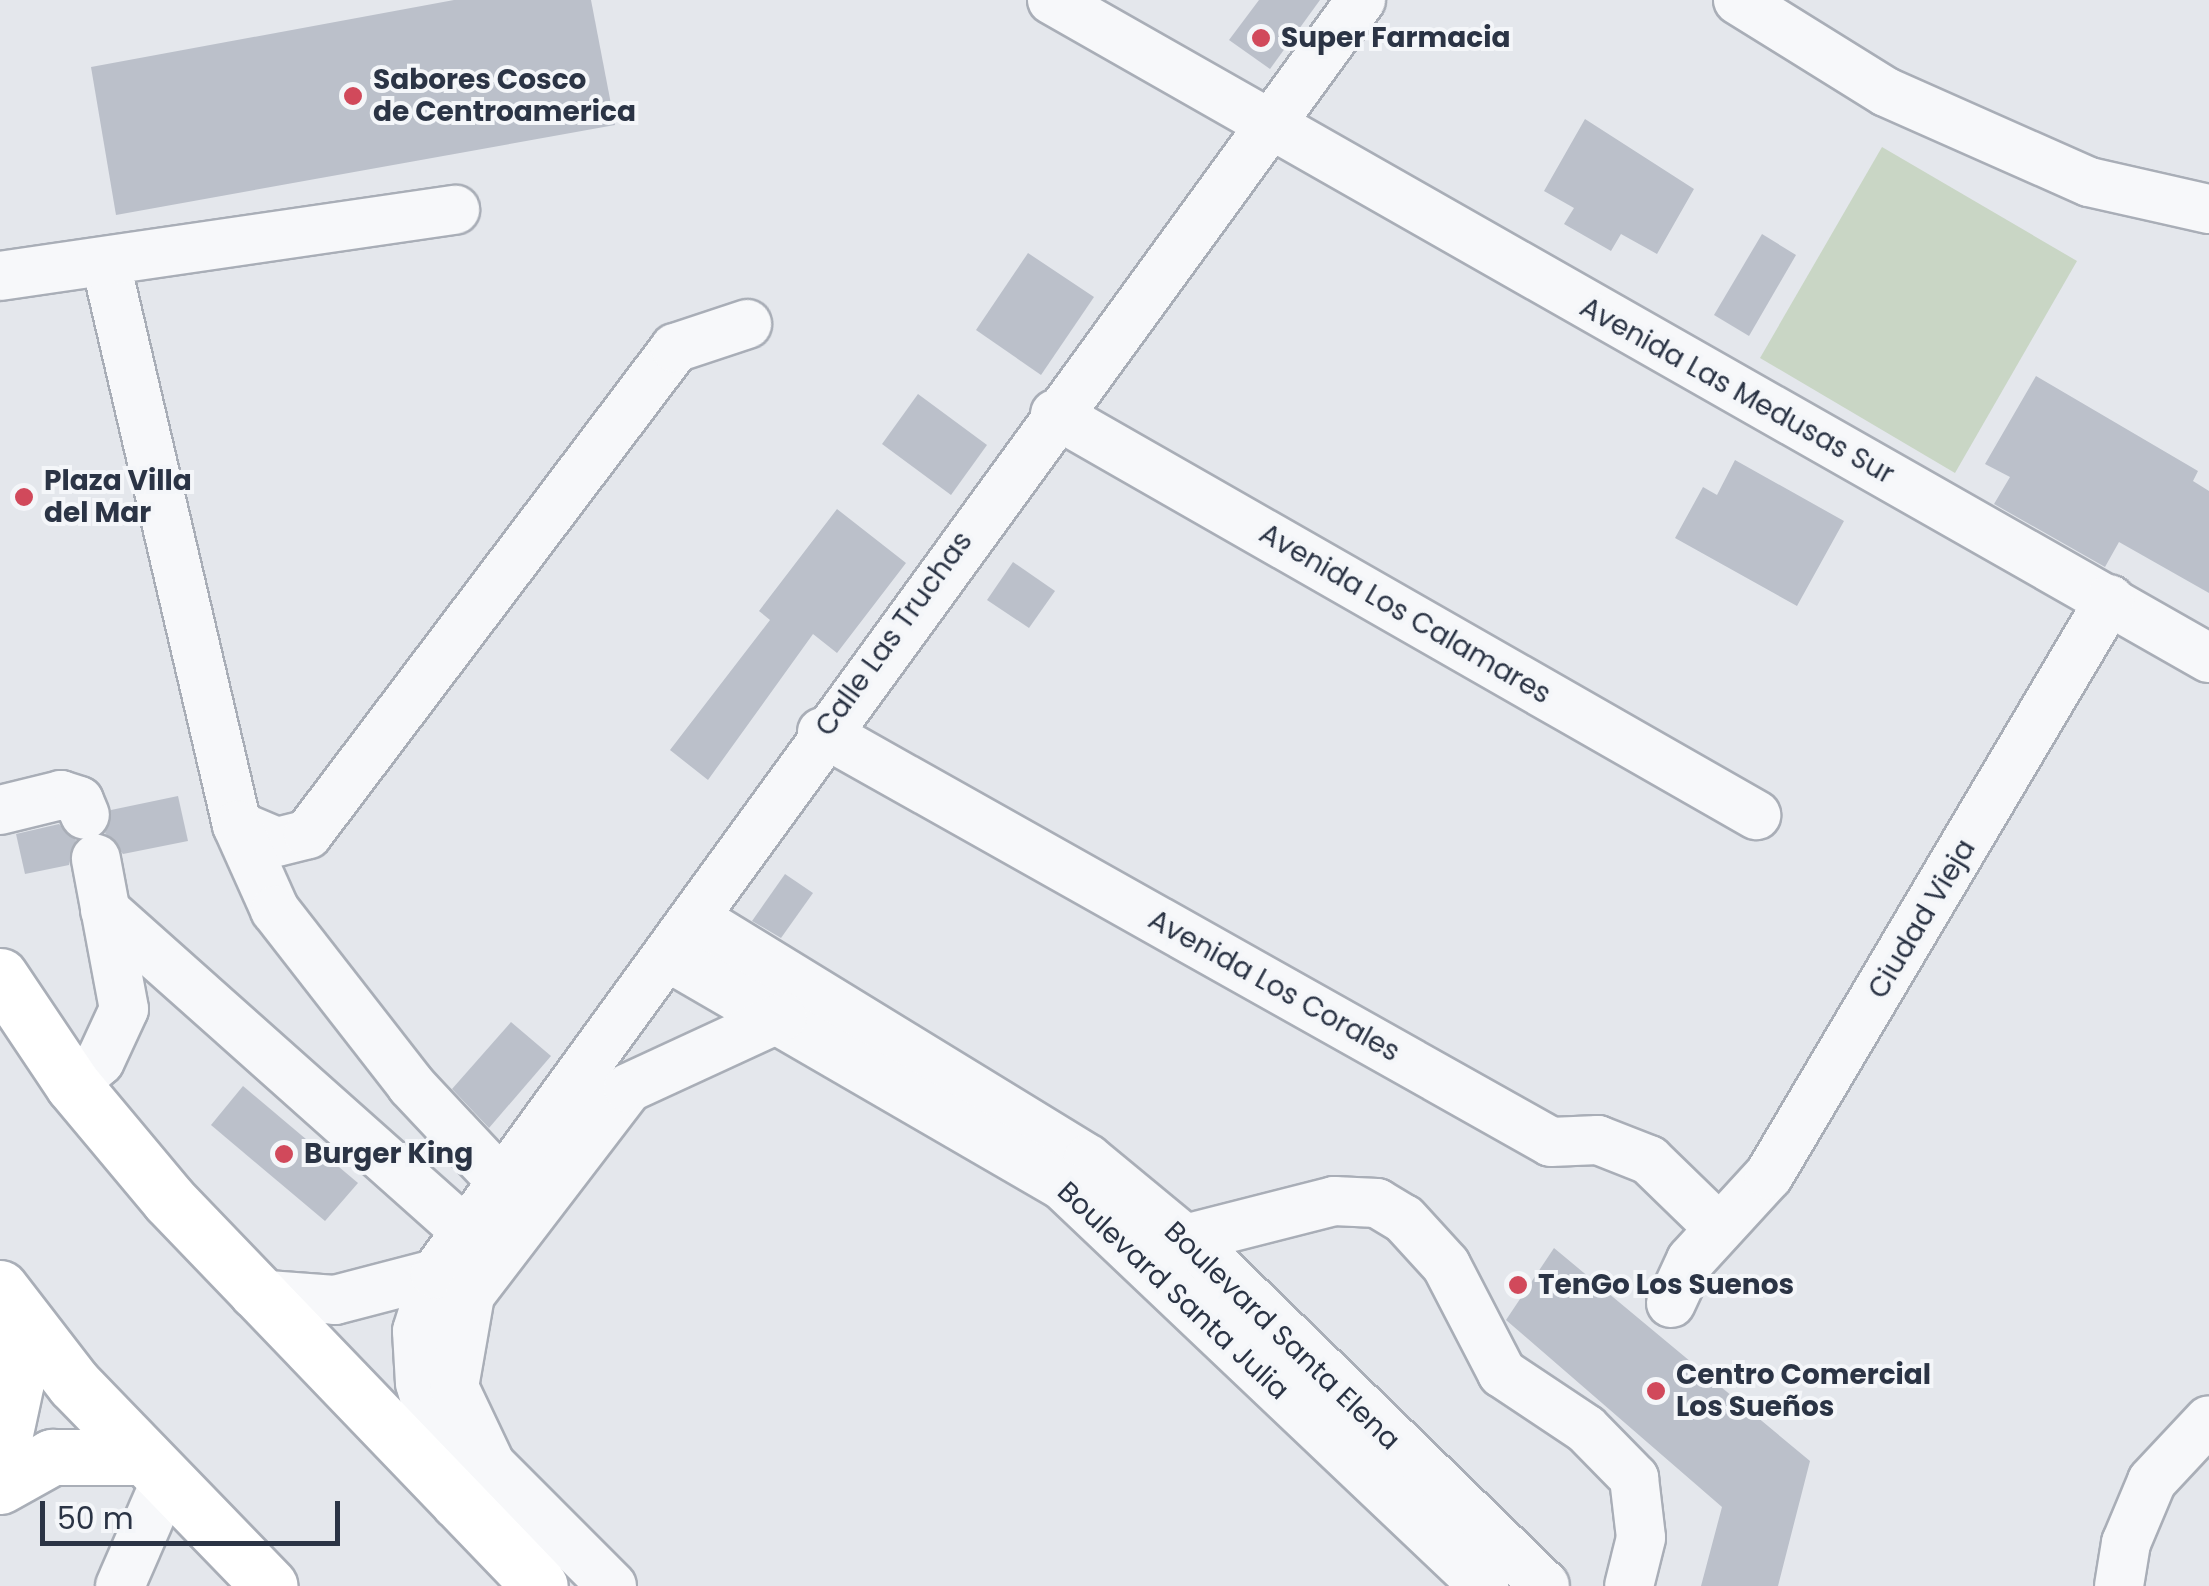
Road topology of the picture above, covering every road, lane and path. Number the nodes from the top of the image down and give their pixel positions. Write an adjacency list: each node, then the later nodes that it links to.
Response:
1 (1052, 0): 4 (street, Avenida Las Medusas Sur)
2 (1361, 0): 4 (street, Calle Las Truchas)
3 (1738, 0): 5 (street)
4 (1264, 126): 10 (street, Calle Las Truchas); 11 (street, Avenida Las Medusas Sur)
5 (2209, 209)
6 (455, 210): 7 (street)
7 (106, 264): 8 (street); 16 (street)
8 (0, 276)
9 (747, 324): 16 (street)
10 (1055, 414): 13 (street, Calle Las Truchas); 15 (street, Avenida Los Calamares)
11 (2110, 600): 12 (street, Avenida Las Medusas Sur); 26 (street, Ciudad Vieja)
12 (2209, 658)
13 (822, 732): 18 (street, Calle Las Truchas); 26 (street, Avenida Los Corales)
14 (0, 810): 17 (street)
15 (1756, 815)
16 (237, 824): 25 (street)
17 (105, 910): 23 (street); 27 (street)
18 (695, 918): 19 (street, Calle Las Truchas); 28 (street, Boulevard Santa Elena)
19 (668, 957): 21 (street, Boulevard Santa Julia); 22 (street, Calle Las Truchas)
20 (0, 976): 23 (main road)
21 (782, 1017): 24 (street); 42 (street, Boulevard Santa Julia)
22 (591, 1057): 24 (street); 25 (street, Calle Las Truchas)
23 (73, 1085): 30 (main road)
24 (628, 1088): 41 (street)
25 (503, 1183): 27 (street, Calle Las Truchas)
26 (1719, 1228): 32 (street, Ciudad Vieja)
27 (467, 1232): 29 (street, Calle Las Truchas)
28 (1185, 1239): 43 (street, Boulevard Santa Elena); 44 (street)
29 (435, 1274): 30 (street); 37 (street, Calle Las Truchas)
30 (254, 1294): 37 (main road)
31 (9, 1300): 34 (main road); 35 (main road)
32 (1671, 1303)
33 (2209, 1420): 45 (street)
34 (0, 1456)
35 (155, 1468): 36 (main road); 38 (street); 39 (main road)
36 (0, 1486)
37 (456, 1507): 40 (main road)
38 (120, 1586)
39 (270, 1586)
40 (540, 1586)
41 (612, 1586)
42 (1484, 1586)
43 (1545, 1586)
44 (1630, 1586)
45 (2119, 1586)

